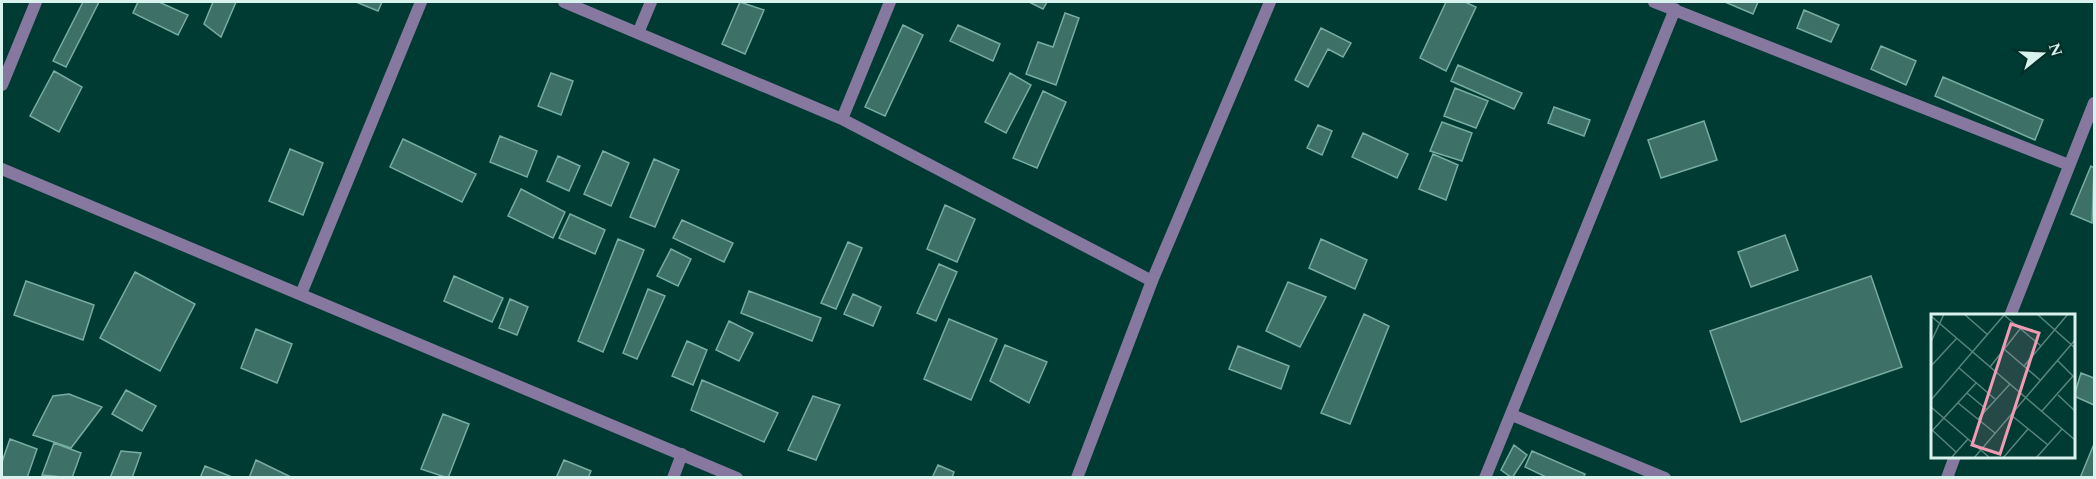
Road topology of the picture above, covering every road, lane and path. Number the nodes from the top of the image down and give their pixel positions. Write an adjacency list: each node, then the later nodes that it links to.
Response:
1 (36, 2): 10 (street)
2 (421, 2): 16 (street)
3 (564, 2): 9 (street)
4 (651, 2): 9 (street)
5 (890, 2): 12 (street)
6 (1270, 2): 15 (street)
7 (1654, 2): 8 (street)
8 (1675, 9): 13 (street); 18 (street)
9 (638, 33): 12 (street)
10 (2, 85)
11 (2094, 104): 13 (street)
12 (842, 119): 15 (street)
13 (2069, 165): 17 (street)
14 (2, 169): 16 (street)
15 (1152, 280): 23 (street)
16 (301, 294): 19 (street)
17 (2010, 314)
18 (1512, 415): 24 (street); 25 (street)
19 (682, 454): 21 (street); 22 (street)
20 (1954, 458): 26 (street)
21 (673, 477)
22 (737, 477)
23 (1077, 477)
24 (1485, 477)
25 (1665, 477)
26 (1947, 477)

